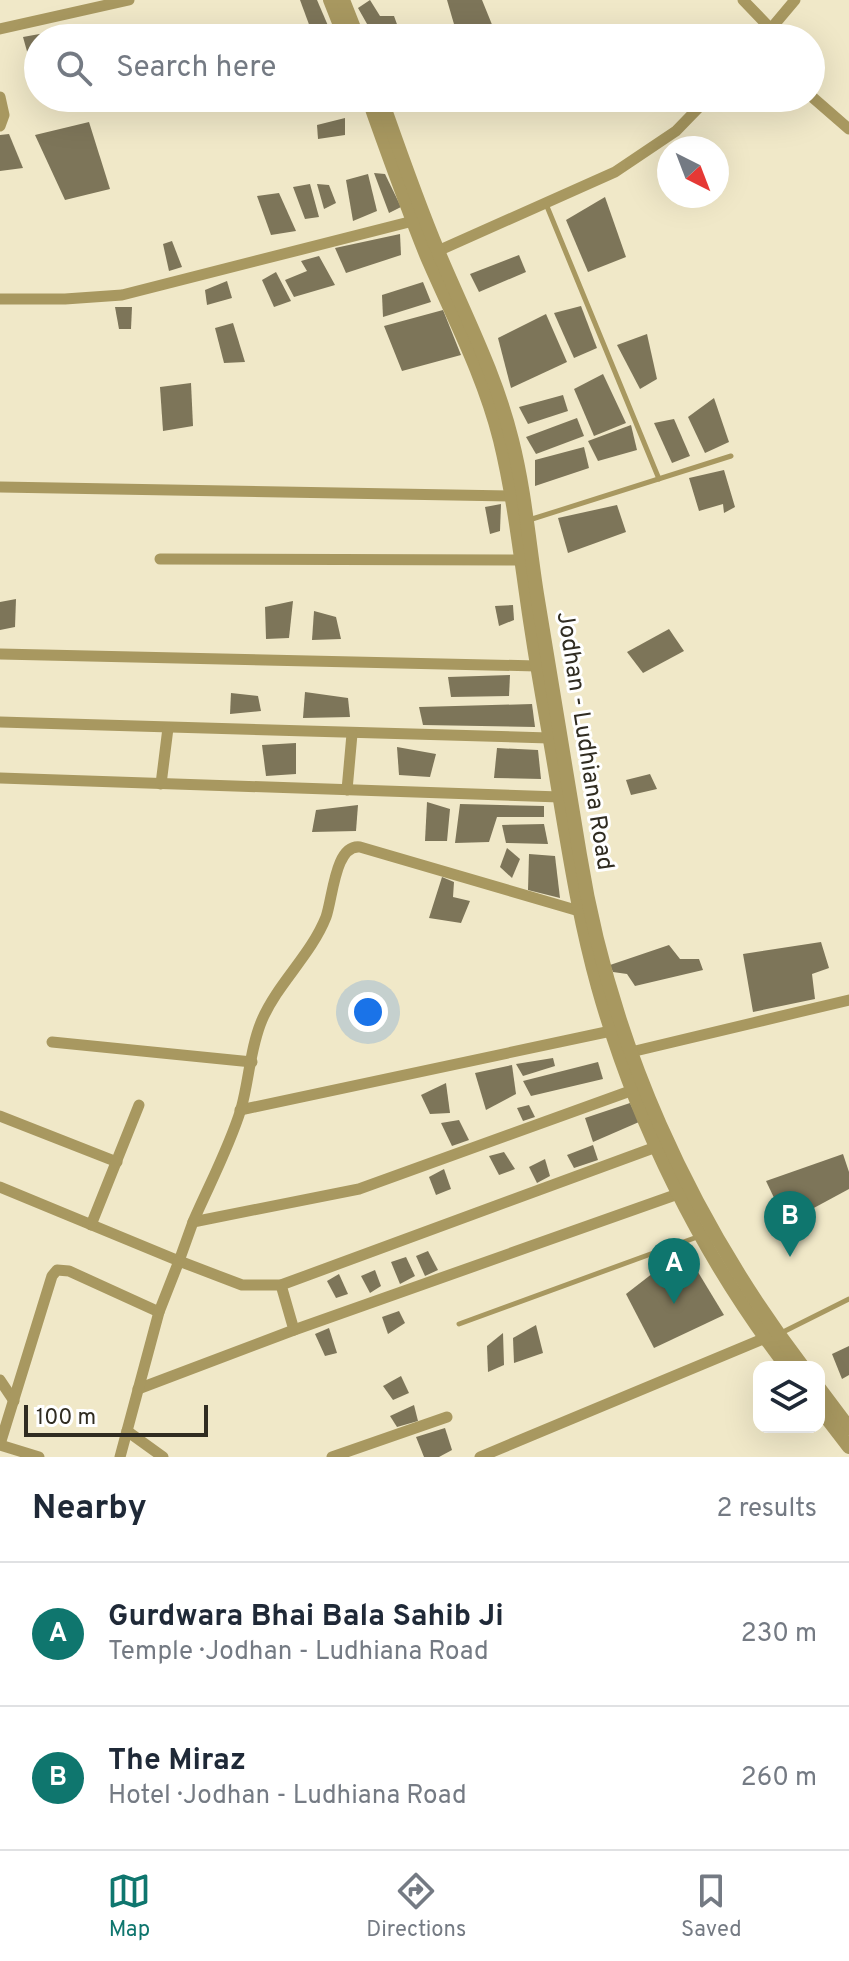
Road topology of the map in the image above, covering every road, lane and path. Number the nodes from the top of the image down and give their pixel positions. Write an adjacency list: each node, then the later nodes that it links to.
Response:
1 (129, 0): 10 (street)
2 (330, 0): 6 (street)
3 (343, 0): 7 (street)
4 (743, 0): 8 (street)
5 (795, 0): 9 (street)
6 (339, 24)
7 (352, 24)
8 (760, 24)
9 (775, 24)
10 (0, 29)
11 (0, 97): 16 (street)
12 (825, 108): 17 (street)
13 (373, 112): 19 (street, Jodhan - Ludhiana Road)
14 (386, 112): 20 (street, Jodhan - Ludhiana Road)
15 (694, 112): 18 (street)
16 (0, 126)
17 (849, 129)
18 (545, 203): 20 (street); 23 (lane)
19 (413, 221): 20 (street, Jodhan - Ludhiana Road); 21 (street)
20 (432, 253): 25 (street, Jodhan - Ludhiana Road); 26 (street, Jodhan - Ludhiana Road)
21 (0, 299)
22 (731, 456): 23 (lane)
23 (659, 479): 26 (lane)
24 (0, 487): 25 (street)
25 (511, 496): 28 (street, Jodhan - Ludhiana Road)
26 (528, 520): 43 (street, Jodhan - Ludhiana Road)
27 (160, 559): 28 (street)
28 (521, 560): 30 (street, Jodhan - Ludhiana Road)
29 (0, 654): 30 (street)
30 (537, 666): 34 (street, Jodhan - Ludhiana Road)
31 (0, 722): 32 (street)
32 (168, 728): 33 (street); 36 (street)
33 (352, 734): 34 (street); 37 (street)
34 (549, 738): 38 (street, Jodhan - Ludhiana Road)
35 (0, 778): 36 (street)
36 (161, 784): 37 (street)
37 (347, 790): 38 (street)
38 (560, 797): 39 (street, Jodhan - Ludhiana Road)
39 (579, 911): 41 (street, Jodhan - Ludhiana Road); 44 (street)
40 (849, 1000): 43 (street)
41 (611, 1031): 45 (street, Jodhan - Ludhiana Road); 47 (street)
42 (52, 1042): 44 (street)
43 (631, 1052): 62 (street, Jodhan - Ludhiana Road)
44 (252, 1062): 47 (street)
45 (633, 1090): 49 (street, Jodhan - Ludhiana Road); 53 (street)
46 (139, 1105): 50 (street)
47 (240, 1110): 53 (street)
48 (0, 1116): 50 (street)
49 (656, 1147): 52 (street, Jodhan - Ludhiana Road); 57 (street)
50 (117, 1162): 54 (street)
51 (0, 1187): 54 (street)
52 (678, 1194): 55 (street, Jodhan - Ludhiana Road); 61 (street)
53 (193, 1222): 56 (street)
54 (91, 1225): 56 (street)
55 (701, 1236): 60 (lane); 62 (street, Jodhan - Ludhiana Road)
56 (179, 1261): 57 (street); 59 (street)
57 (281, 1285): 61 (street)
58 (849, 1299): 62 (lane)
59 (159, 1312): 66 (street); 68 (street)
60 (459, 1324)
61 (294, 1330): 66 (street)
62 (771, 1336): 63 (street, Jodhan - Ludhiana Road); 64 (street, Jodhan - Ludhiana Road); 79 (street)
63 (784, 1361)
64 (797, 1361)
65 (0, 1380): 68 (street)
66 (138, 1389): 72 (street)
67 (825, 1396): 71 (street)
68 (14, 1401): 73 (street)
69 (825, 1416): 74 (street)
70 (447, 1417): 78 (street)
71 (849, 1428)
72 (127, 1431): 76 (street); 77 (street)
73 (0, 1444): 75 (street)
74 (848, 1445)
75 (39, 1457)
76 (120, 1457)
77 (163, 1457)
78 (332, 1457)
79 (480, 1457)

